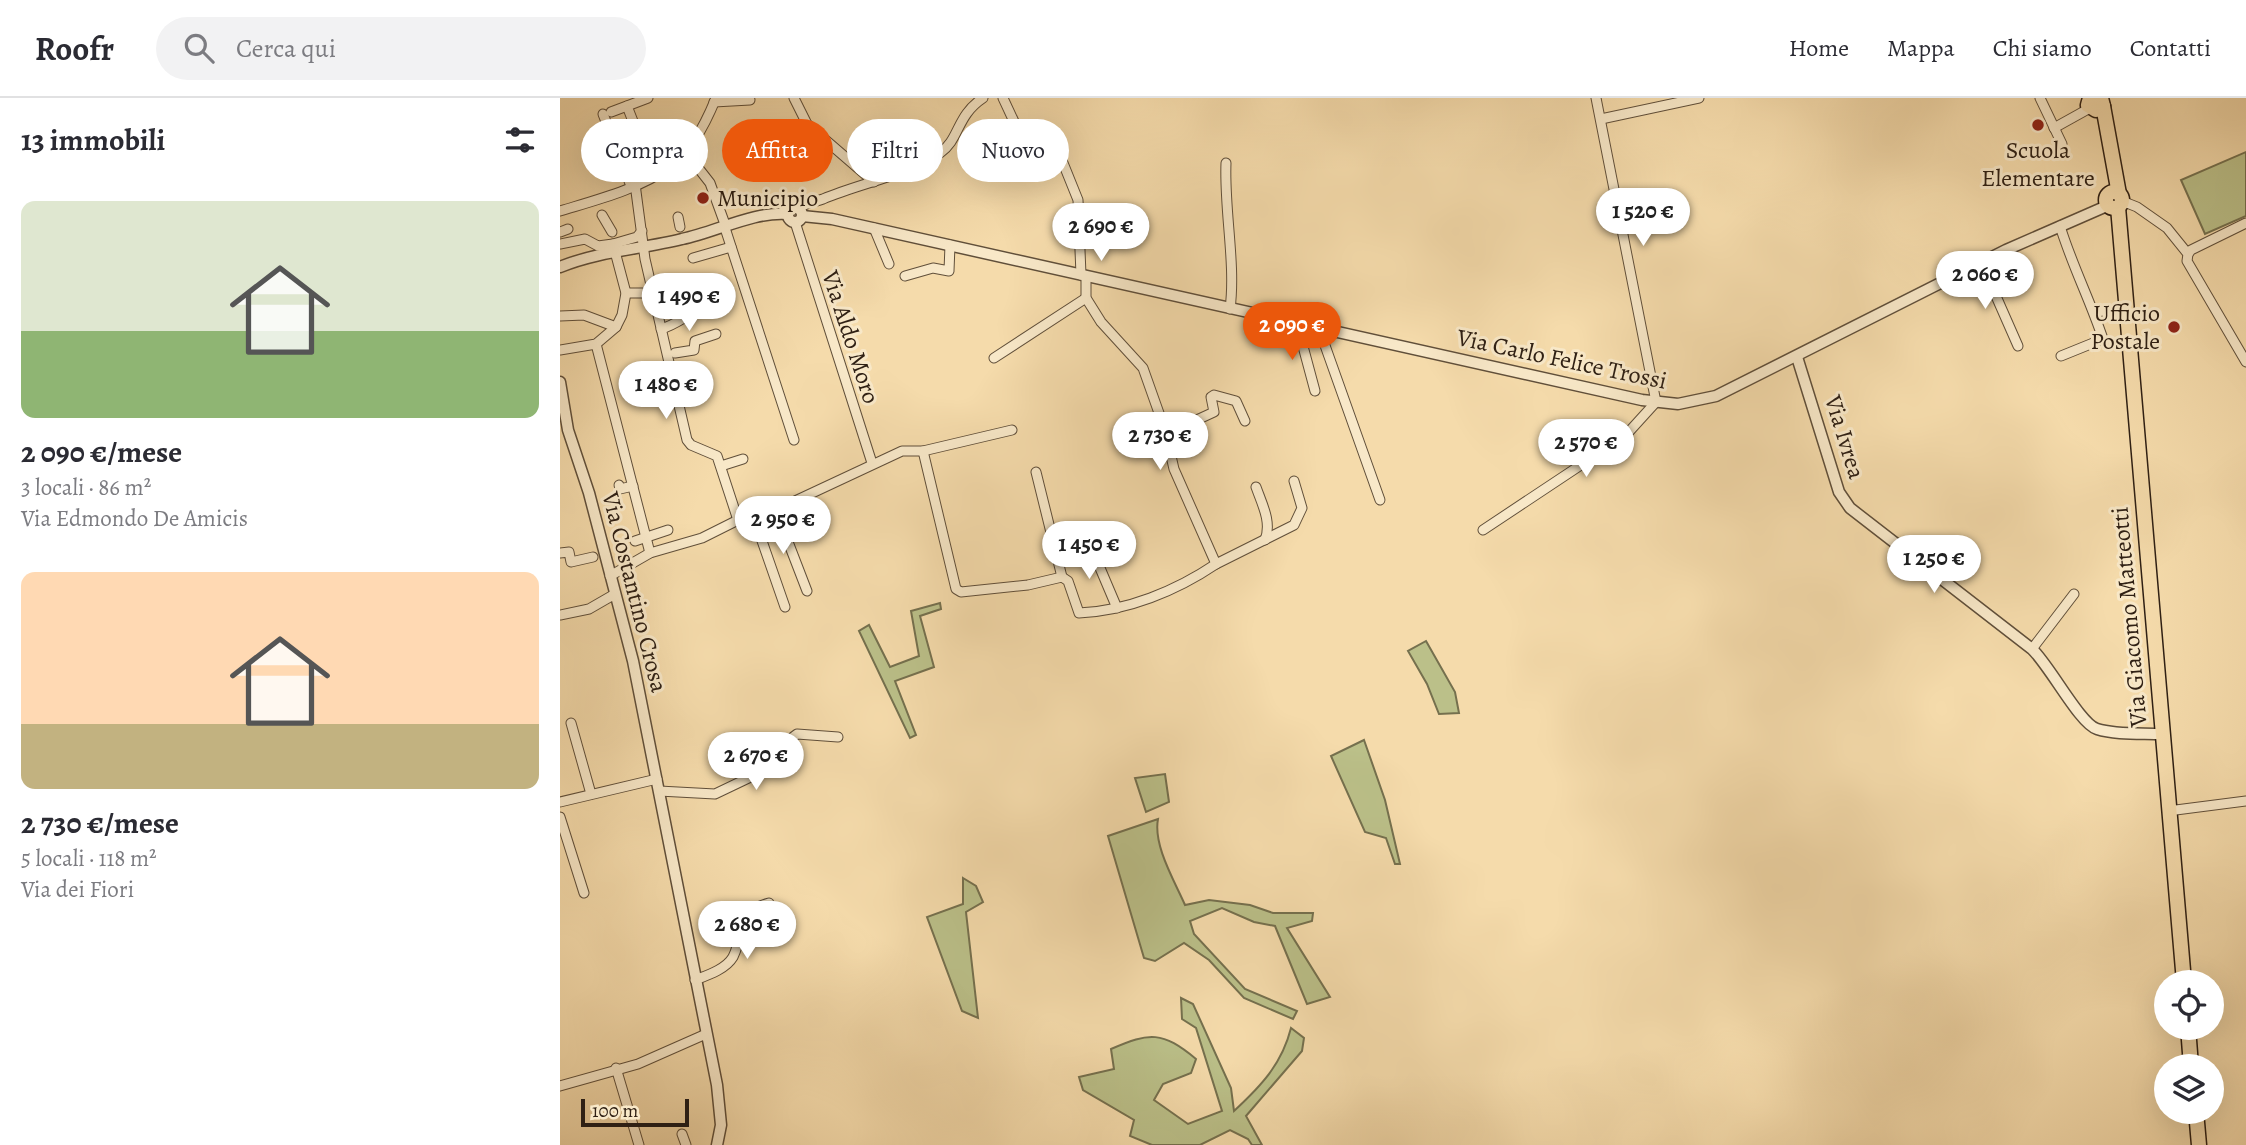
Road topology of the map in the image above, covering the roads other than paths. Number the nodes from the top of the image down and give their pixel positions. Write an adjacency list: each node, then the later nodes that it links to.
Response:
1 (648, 98): 11 (street)
2 (794, 98): 18 (street)
3 (983, 98): 17 (street)
4 (1003, 98): 45 (street)
5 (1596, 98): 14 (street)
6 (1699, 98): 14 (street)
7 (715, 100): 8 (street); 13 (street)
8 (750, 100)
9 (2041, 100): 15 (street)
10 (2096, 102): 15 (street); 24 (main road, Via Giacomo Matteotti)
11 (627, 106): 12 (street); 23 (street)
12 (632, 119)
13 (706, 119)
14 (1601, 119): 73 (street)
15 (2054, 128): 16 (street)
16 (2062, 144)
17 (943, 149)
18 (847, 159)
19 (1226, 163): 52 (street)
20 (708, 180): 31 (street)
21 (639, 182): 23 (street)
22 (874, 182): 27 (street)
23 (633, 185): 25 (street); 33 (street)
24 (2115, 201): 30 (street, Via Carlo Felice Trossi); 40 (street); 53 (main road, Via Giacomo Matteotti)
25 (560, 211)
26 (601, 215): 35 (street)
27 (796, 215): 31 (street, Via Carlo Felice Trossi); 32 (street, Via Carlo Felice Trossi); 80 (street, Via Aldo Moro)
28 (678, 217): 34 (street)
29 (2246, 223): 40 (street)
30 (2060, 226): 42 (street, Via Carlo Felice Trossi); 54 (street)
31 (725, 228): 34 (street, Via Carlo Felice Trossi); 39 (street)
32 (874, 228): 38 (street, Via Carlo Felice Trossi); 43 (street)
33 (642, 231): 35 (street); 37 (street)
34 (682, 234): 37 (street, Via Carlo Felice Trossi)
35 (614, 242): 36 (street); 37 (street, Via Carlo Felice Trossi); 44 (street, Via Carlo Felice Trossi); 47 (street)
36 (560, 244)
37 (643, 245): 48 (street)
38 (950, 245): 45 (street, Via Carlo Felice Trossi); 46 (street)
39 (731, 247): 41 (street); 77 (street)
40 (2188, 254): 68 (street)
41 (693, 258)
42 (1981, 262): 62 (street); 66 (street, Via Carlo Felice Trossi)
43 (889, 264)
44 (560, 267)
45 (1084, 275): 50 (street); 52 (street, Via Carlo Felice Trossi)
46 (905, 276)
47 (626, 293): 48 (street); 57 (street)
48 (654, 297): 49 (street); 58 (street)
49 (677, 298)
50 (1086, 298): 67 (street); 76 (street)
51 (708, 306): 58 (street)
52 (1230, 309): 56 (street, Via Carlo Felice Trossi)
53 (2125, 309): 54 (street); 111 (main road, Via Giacomo Matteotti)
54 (2094, 312): 65 (street)
55 (560, 316): 57 (street)
56 (1297, 324): 59 (street, Via Carlo Felice Trossi); 72 (street)
57 (616, 327): 61 (street)
58 (661, 329): 64 (street)
59 (1323, 330): 73 (street, Via Carlo Felice Trossi); 87 (street)
60 (716, 334): 64 (street)
61 (596, 344): 63 (street); 85 (street)
62 (2018, 346)
63 (560, 350)
64 (670, 354): 70 (street)
65 (2061, 356)
66 (1797, 357): 73 (street, Via Carlo Felice Trossi); 109 (street, Via Ivrea)
67 (994, 358)
68 (2246, 362)
69 (701, 375): 70 (street)
70 (675, 381): 81 (street)
71 (560, 382): 99 (street, Via Costantino Crosa)
72 (1315, 391)
73 (1656, 402): 92 (street)
74 (1245, 421): 76 (street)
75 (1012, 430): 78 (street)
76 (1165, 430): 100 (street)
77 (794, 440)
78 (923, 451): 80 (street); 102 (street)
79 (743, 459): 81 (street)
80 (872, 463): 88 (street)
81 (721, 466): 90 (street)
82 (1036, 472): 102 (street)
83 (1294, 481): 94 (street)
84 (619, 485): 85 (street)
85 (633, 486): 93 (street)
86 (1256, 487): 94 (street)
87 (1380, 500)
88 (775, 508): 89 (street); 103 (street)
89 (753, 515): 90 (street); 106 (street)
90 (738, 520): 97 (street)
91 (668, 530): 93 (street)
92 (1483, 530)
93 (646, 539): 95 (street); 97 (street)
94 (1265, 540): 100 (street)
95 (635, 541)
96 (1089, 542): 107 (street)
97 (650, 552): 101 (street)
98 (560, 553): 99 (street)
99 (599, 555): 101 (street, Via Costantino Crosa)
100 (1216, 564): 107 (street)
101 (610, 576): 104 (street, Via Costantino Crosa)
102 (1062, 577): 107 (street)
103 (807, 591)
104 (615, 594): 108 (street); 113 (street, Via Costantino Crosa)
105 (2074, 594): 109 (street)
106 (785, 607)
107 (1116, 608)
108 (560, 615)
109 (2032, 649): 111 (street, Via Ivrea)
110 (571, 723): 115 (street)
111 (2162, 734): 118 (main road, Via Giacomo Matteotti)
112 (838, 737): 114 (street)
113 (657, 779): 114 (street, Via Costantino Crosa); 115 (street)
114 (659, 791): 123 (street, Via Costantino Crosa)
115 (591, 794): 117 (street)
116 (2246, 801): 118 (street)
117 (560, 802)
118 (2168, 811): 122 (main road, Via Giacomo Matteotti)
119 (560, 817): 120 (street)
120 (584, 892)
121 (769, 903): 123 (street)
122 (2182, 970)
123 (695, 980): 124 (street, Via Costantino Crosa)
124 (706, 1034): 125 (street); 131 (street, Via Costantino Crosa)
125 (616, 1068): 126 (street); 129 (street)
126 (560, 1086)
127 (2197, 1124): 132 (main road)
128 (682, 1134): 130 (street)
129 (639, 1145)
130 (686, 1145)
131 (717, 1145)
132 (2199, 1145)

